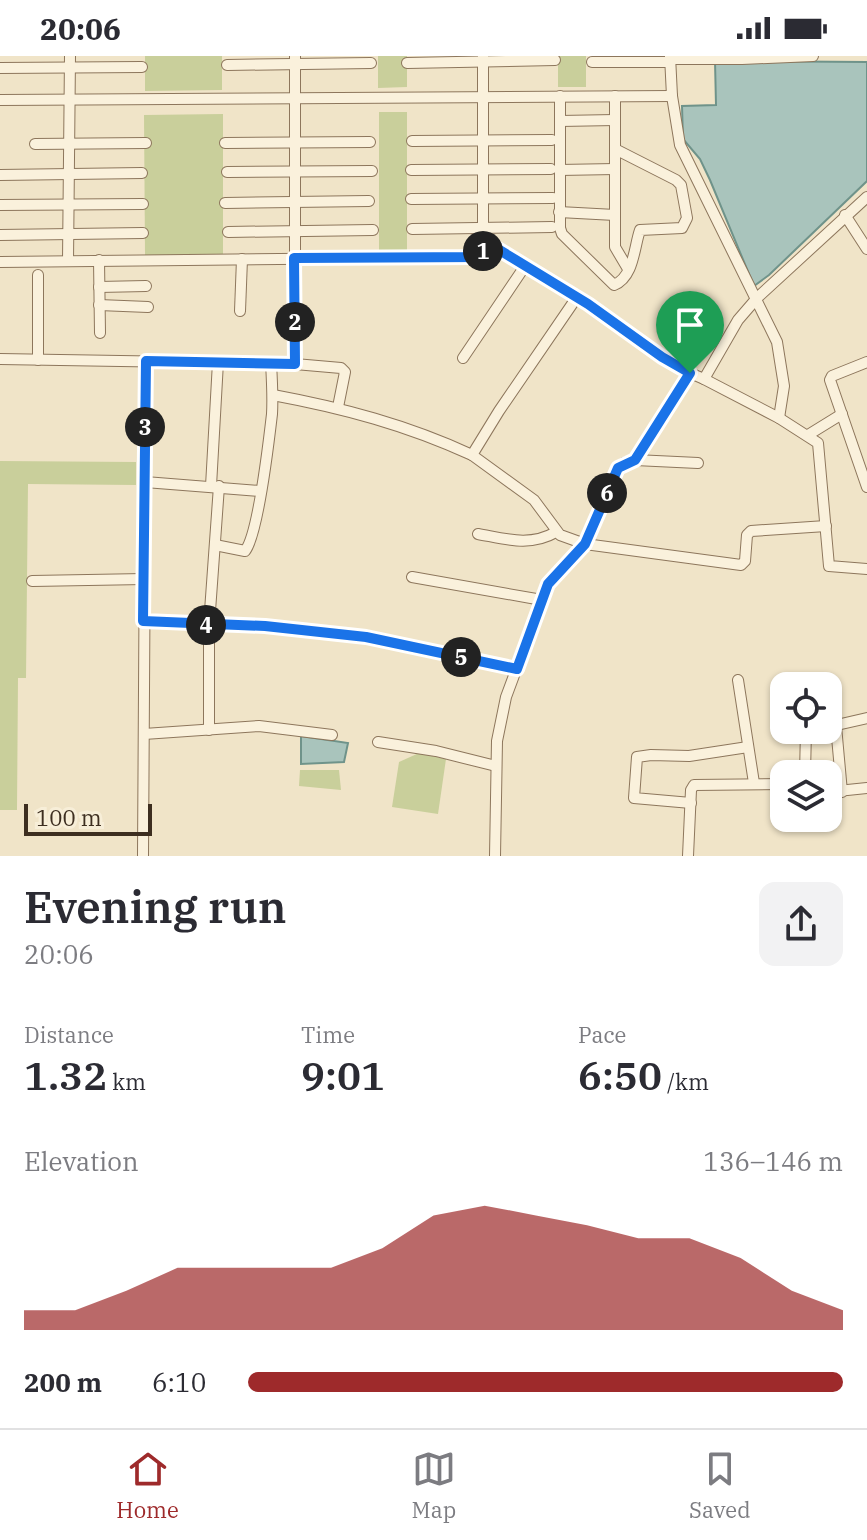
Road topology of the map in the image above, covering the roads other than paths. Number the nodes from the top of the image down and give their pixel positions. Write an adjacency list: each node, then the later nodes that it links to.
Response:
1 (813, 56): 2 (street)
2 (742, 58): 4 (street)
3 (483, 59): 6 (street); 10 (street); 17 (street)
4 (670, 59): 8 (street); 16 (street)
5 (295, 60): 9 (street); 11 (street); 18 (street)
6 (555, 60)
7 (70, 62): 12 (street); 13 (street); 20 (street)
8 (592, 62)
9 (371, 63)
10 (407, 63)
11 (227, 65)
12 (142, 67)
13 (0, 68)
14 (560, 96): 15 (street); 17 (street); 22 (street)
15 (615, 96): 16 (street); 21 (street)
16 (672, 96): 78 (street)
17 (483, 97): 18 (street); 25 (street)
18 (295, 98): 20 (street); 29 (street)
19 (0, 100): 20 (street)
20 (69, 100): 31 (street)
21 (615, 120): 22 (street); 32 (street)
22 (560, 121): 36 (street)
23 (552, 140): 25 (street)
24 (412, 141): 25 (street)
25 (483, 141): 33 (street)
26 (370, 142): 29 (street)
27 (146, 143): 31 (street)
28 (225, 143): 29 (street)
29 (295, 143): 39 (street)
30 (35, 144): 31 (street)
31 (69, 144): 41 (street)
32 (615, 149): 34 (street); 73 (street)
33 (483, 169): 35 (street); 36 (street); 46 (street)
34 (615, 169): 36 (street); 54 (street)
35 (411, 170)
36 (555, 170): 53 (street)
37 (372, 171): 39 (street)
38 (227, 172): 39 (street)
39 (295, 172): 48 (street)
40 (142, 173): 41 (street)
41 (69, 174): 42 (street); 50 (street)
42 (0, 175)
43 (867, 197): 55 (street)
44 (553, 198): 46 (street)
45 (411, 199): 46 (street)
46 (483, 199): 57 (street)
47 (369, 201): 48 (street)
48 (294, 202): 49 (street); 60 (street)
49 (225, 203)
50 (69, 204): 51 (street); 52 (street); 63 (street)
51 (143, 204)
52 (0, 205)
53 (559, 212): 54 (street); 73 (street)
54 (615, 215): 73 (street)
55 (845, 215): 66 (street); 78 (street)
56 (552, 227): 57 (street)
57 (483, 228): 58 (street); 65 (street)
58 (412, 229)
59 (373, 230): 60 (street)
60 (295, 231): 61 (street); 67 (street)
61 (228, 232)
62 (143, 233): 63 (street)
63 (68, 234): 64 (street); 70 (street)
64 (0, 235)
65 (483, 240): 67 (street); 72 (street)
66 (867, 249)
67 (294, 258): 68 (street); 90 (street)
68 (242, 259): 69 (street); 81 (street)
69 (99, 260): 70 (street); 76 (street)
70 (68, 261): 71 (street)
71 (0, 262)
72 (525, 266): 77 (street); 83 (street)
73 (628, 269)
74 (38, 275): 85 (street)
75 (146, 286): 76 (street)
76 (99, 287): 79 (street)
77 (577, 297): 91 (street); 98 (street)
78 (757, 298): 92 (street); 96 (street)
79 (99, 305): 80 (street); 82 (street)
80 (148, 307)
81 (240, 311)
82 (100, 333)
83 (463, 358)
84 (0, 359): 85 (street)
85 (38, 360): 86 (street)
86 (146, 361): 87 (street); 101 (street)
87 (218, 362): 89 (street); 103 (street)
88 (867, 362): 95 (street)
89 (271, 363): 90 (street); 93 (street)
90 (295, 364): 94 (street)
91 (690, 373): 92 (street); 99 (street)
92 (704, 379): 96 (street)
93 (273, 395): 94 (street); 104 (street)
94 (338, 407): 98 (street)
95 (842, 414): 97 (street); 102 (street)
96 (779, 418): 97 (street)
97 (808, 435): 105 (street)
98 (472, 455): 106 (street)
99 (635, 460): 100 (street); 108 (street)
100 (698, 463)
101 (145, 482): 103 (street); 112 (street)
102 (866, 482)
103 (215, 486): 104 (street); 109 (street)
104 (260, 491): 109 (street)
105 (826, 526): 108 (street); 110 (street)
106 (556, 532): 107 (street); 108 (street)
107 (478, 534)
108 (585, 544): 114 (street)
109 (215, 545): 116 (street)
110 (867, 569)
111 (412, 577): 114 (street)
112 (144, 579): 113 (street); 115 (street)
113 (32, 581)
114 (542, 600): 117 (street)
115 (143, 621): 116 (street); 122 (street)
116 (209, 625): 117 (street); 121 (street)
117 (517, 669): 126 (street)
118 (738, 680): 125 (street)
119 (867, 718): 120 (street)
120 (842, 724)
121 (209, 730): 122 (street); 123 (street)
122 (144, 734): 132 (street)
123 (332, 735)
124 (378, 742): 126 (street)
125 (748, 747): 127 (street); 131 (street)
126 (496, 766): 133 (street)
127 (754, 783): 128 (street); 131 (street)
128 (770, 784)
129 (867, 788): 130 (street)
130 (842, 792)
131 (691, 803): 134 (street)
132 (143, 856)
133 (495, 856)
134 (688, 856)

